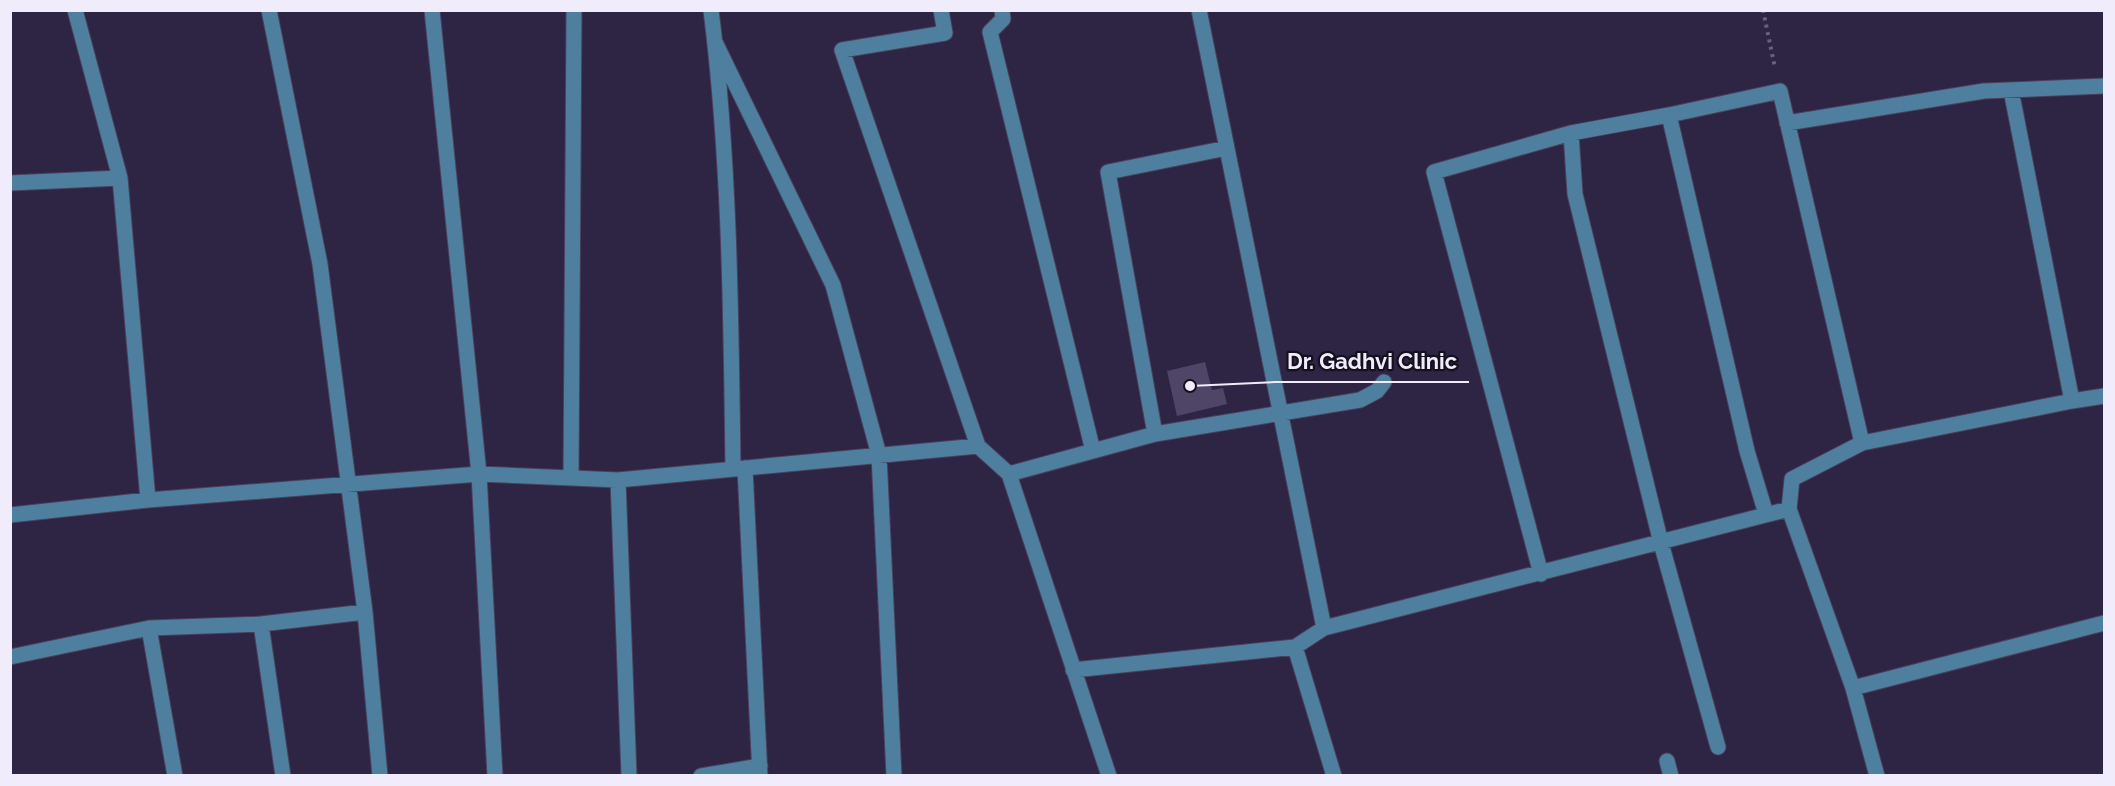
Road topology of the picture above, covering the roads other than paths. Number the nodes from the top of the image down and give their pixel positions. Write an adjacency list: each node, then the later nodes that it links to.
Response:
1 (75, 10): 16 (street)
2 (269, 10): 32 (street)
3 (432, 10): 28 (street)
4 (574, 10): 30 (street)
5 (711, 10): 9 (street)
6 (940, 10): 24 (street)
7 (1002, 10): 25 (street)
8 (1199, 10): 15 (street)
9 (715, 42): 26 (street); 27 (street)
10 (2104, 86): 11 (street)
11 (2011, 90): 13 (street); 20 (street)
12 (1669, 115): 13 (street); 14 (street); 35 (street)
13 (1787, 123): 23 (street)
14 (1571, 133): 37 (street); 38 (street)
15 (1227, 148): 21 (street); 22 (street)
16 (120, 178): 17 (street); 33 (street)
17 (10, 183)
18 (1384, 382): 21 (street)
19 (2104, 396): 20 (street)
20 (2072, 402): 23 (street)
21 (1280, 411): 22 (street); 43 (street)
22 (1155, 434): 25 (street)
23 (1862, 443): 34 (street)
24 (978, 446): 26 (street); 29 (street)
25 (1093, 451): 29 (street)
26 (879, 455): 27 (street); 56 (street)
27 (739, 468): 31 (street); 49 (street)
28 (479, 474): 30 (street); 32 (street); 53 (street)
29 (1009, 474): 46 (street)
30 (571, 478): 31 (street)
31 (618, 480): 54 (street)
32 (349, 484): 33 (street); 39 (street)
33 (148, 500): 36 (street)
34 (1789, 509): 35 (street); 47 (street)
35 (1767, 514): 37 (street)
36 (10, 515)
37 (1661, 543): 38 (street); 48 (street)
38 (1540, 574): 43 (street)
39 (365, 612): 41 (street); 52 (street)
40 (2104, 623): 47 (street)
41 (261, 624): 42 (street); 51 (street)
42 (149, 628): 45 (street); 50 (street)
43 (1324, 628): 44 (street)
44 (1295, 647): 46 (street); 58 (street)
45 (10, 657)
46 (1073, 670): 57 (street)
47 (1852, 688): 59 (street)
48 (1718, 747)
49 (760, 771): 55 (street)
50 (175, 776)
51 (283, 776)
52 (380, 776)
53 (495, 776)
54 (629, 776)
55 (701, 776)
56 (894, 776)
57 (1109, 776)
58 (1334, 776)
59 (1877, 776)

